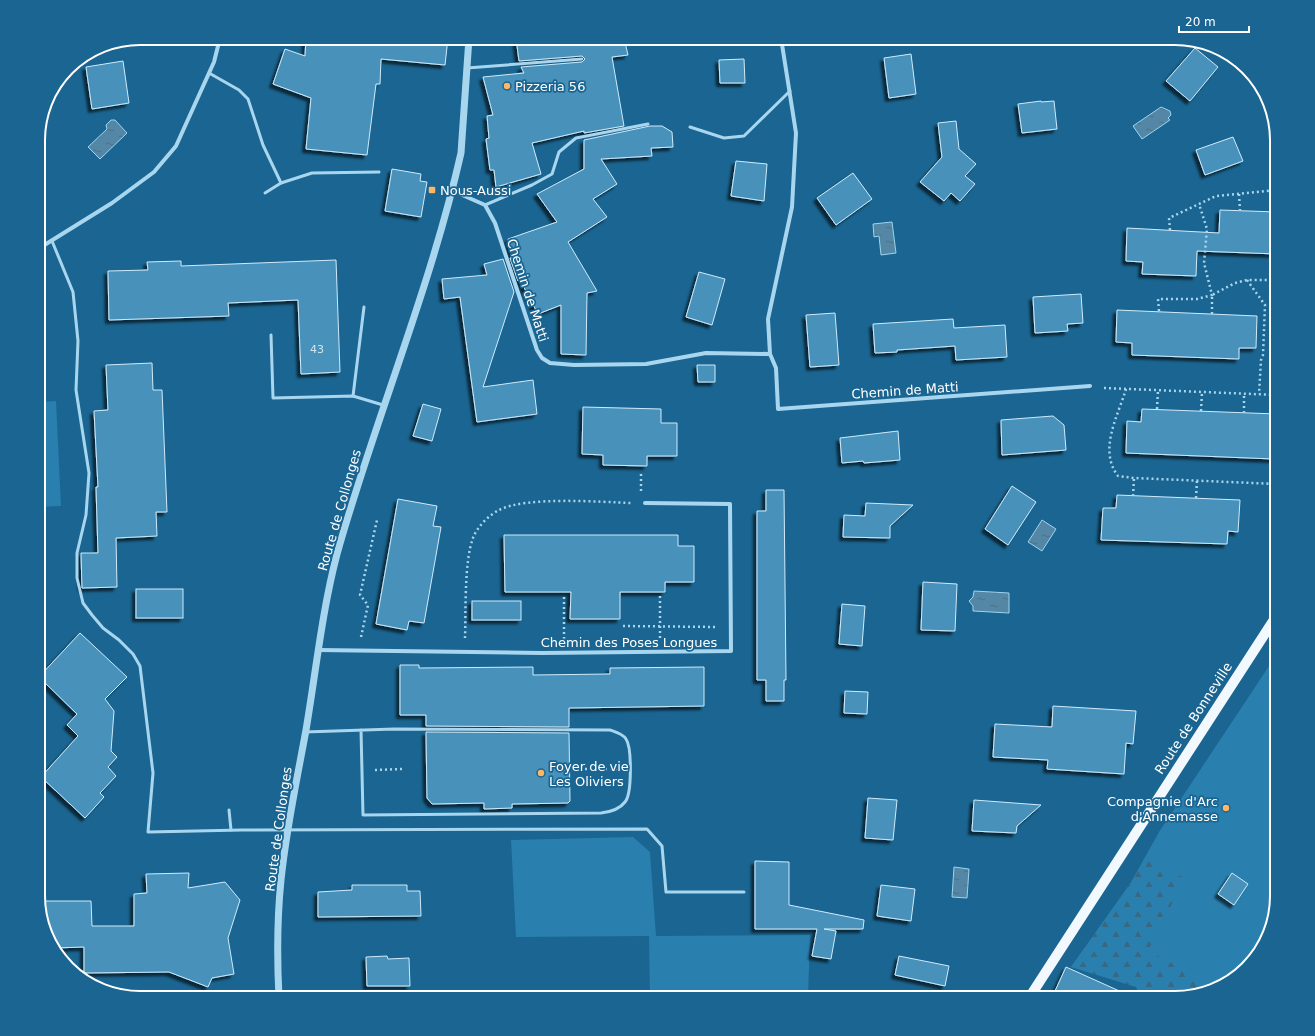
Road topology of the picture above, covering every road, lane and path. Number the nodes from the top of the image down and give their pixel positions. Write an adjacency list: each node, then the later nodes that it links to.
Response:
1 (218, 45): 6 (street)
2 (469, 45): 5 (street, Route de Collonges)
3 (782, 45): 7 (street, Chemin de Matti)
4 (582, 59): 5 (lane)
5 (467, 68): 12 (street, Route de Collonges)
6 (209, 73): 11 (lane); 20 (street)
7 (790, 91): 9 (lane); 29 (street, Chemin de Matti)
8 (648, 124): 17 (lane)
9 (690, 127)
10 (379, 172): 11 (lane)
11 (280, 183): 14 (lane)
12 (451, 190): 17 (street); 38 (street, Route de Collonges)
13 (1270, 191): 15 (path)
14 (265, 193)
15 (1239, 194): 16 (path); 18 (path)
16 (1199, 204): 19 (path); 24 (path)
17 (485, 205): 29 (street, Chemin de Matti)
18 (1240, 210)
19 (1170, 230)
20 (52, 241): 21 (street); 68 (lane)
21 (45, 246)
22 (1247, 280): 23 (path); 24 (path); 35 (path)
23 (1270, 280)
24 (1212, 295): 26 (path); 27 (path)
25 (364, 307): 37 (lane)
26 (1159, 311)
27 (1212, 314)
28 (271, 334): 37 (lane)
29 (770, 354): 30 (street, Chemin de Matti)
30 (1090, 386): 31 (path)
31 (1126, 389): 32 (path); 43 (path)
32 (1158, 390): 33 (path); 39 (path)
33 (1202, 392): 34 (path); 40 (path)
34 (1244, 393): 35 (path); 41 (path)
35 (1259, 394): 36 (path)
36 (1270, 395)
37 (353, 396): 38 (lane)
38 (383, 405): 56 (street, Route de Collonges)
39 (1157, 410)
40 (1201, 411)
41 (1244, 413)
42 (642, 472): 48 (path)
43 (1134, 478): 44 (path); 46 (path)
44 (1197, 480): 45 (path); 47 (path)
45 (1270, 484)
46 (1133, 496)
47 (1196, 498)
48 (642, 503): 55 (street, Chemin des Poses Longues); 58 (path)
49 (376, 520): 57 (path)
50 (660, 596): 53 (path)
51 (564, 597): 59 (path)
52 (623, 626): 53 (path)
53 (660, 626): 55 (path); 60 (path)
54 (1270, 626): 72 (main road, Route de Bonneville)
55 (731, 627): 60 (street, Chemin des Poses Longues)
56 (318, 650): 57 (street, Chemin des Poses Longues); 62 (street, Route de Collonges)
57 (358, 651): 58 (street, Chemin des Poses Longues)
58 (464, 652): 59 (street, Chemin des Poses Longues)
59 (564, 652): 60 (street, Chemin des Poses Longues)
60 (661, 652)
61 (361, 730): 62 (lane); 65 (lane); 66 (lane)
62 (305, 732): 69 (street, Route de Collonges)
63 (402, 769): 66 (path)
64 (575, 769): 65 (path)
65 (630, 769): 66 (lane)
66 (362, 770)
67 (229, 810): 68 (lane)
68 (231, 830): 69 (lane)
69 (288, 830): 70 (lane); 71 (street, Route de Collonges)
70 (744, 892)
71 (279, 991)
72 (1034, 991)

